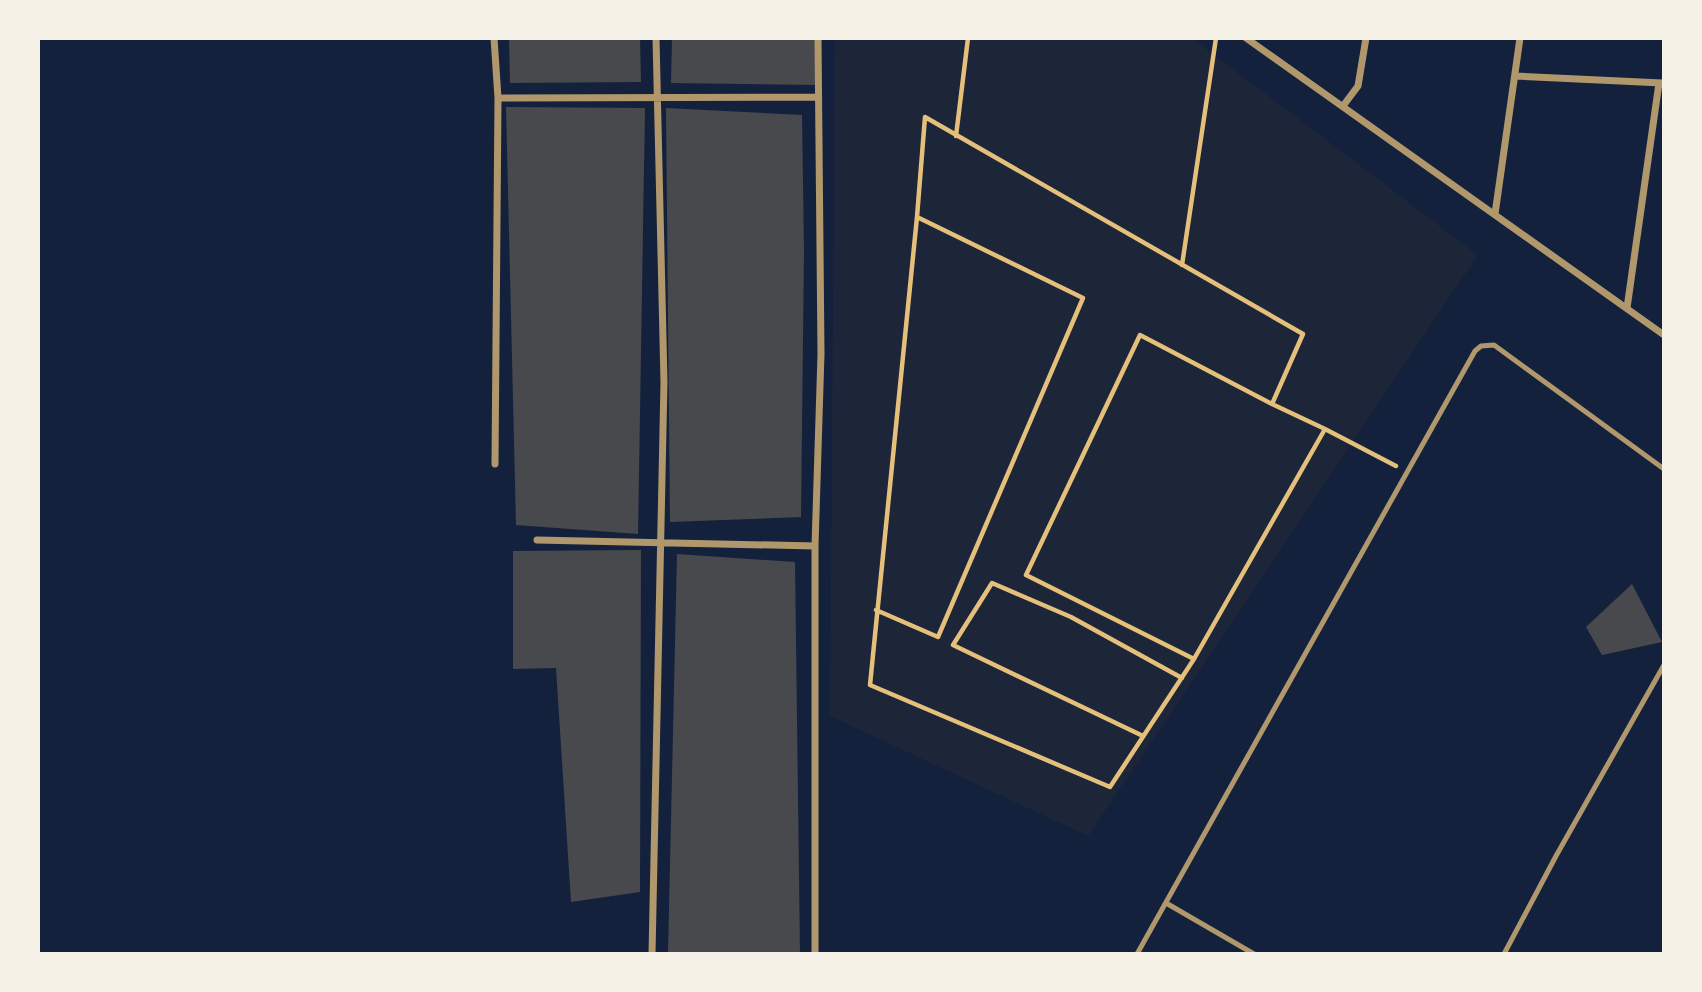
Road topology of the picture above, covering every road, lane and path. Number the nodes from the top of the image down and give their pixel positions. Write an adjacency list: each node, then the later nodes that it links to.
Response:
1 (494, 38): 13 (street)
2 (656, 38): 11 (street)
3 (818, 38): 12 (street)
4 (968, 38): 15 (path)
5 (1216, 38): 18 (path)
6 (1245, 38): 14 (street)
7 (1366, 38): 14 (street)
8 (1520, 38): 9 (street)
9 (1516, 76): 10 (street); 16 (street)
10 (1661, 83): 19 (street)
11 (657, 96): 12 (street); 13 (street); 27 (street)
12 (817, 97): 28 (street)
13 (498, 98): 23 (street)
14 (1343, 106): 16 (street)
15 (956, 135): 17 (path); 18 (path)
16 (1495, 214): 19 (street)
17 (917, 217): 29 (path); 29 (path)
18 (1182, 265): 21 (path)
19 (1627, 308): 20 (street)
20 (1664, 335)
21 (1272, 404): 22 (path); 30 (path)
22 (1325, 429): 25 (path); 30 (path)
23 (495, 464)
24 (1664, 469): 25 (lane)
25 (1407, 471): 34 (lane)
26 (537, 540): 27 (street)
27 (660, 542): 28 (street); 35 (street)
28 (816, 546): 36 (street)
29 (876, 610): 33 (path)
30 (1194, 659): 32 (path)
31 (1664, 665): 39 (lane)
32 (1182, 678): 33 (path); 33 (path)
33 (1143, 736)
34 (1166, 903): 37 (lane); 38 (lane)
35 (653, 954)
36 (816, 954)
37 (1137, 954)
38 (1254, 954)
39 (1504, 954)

